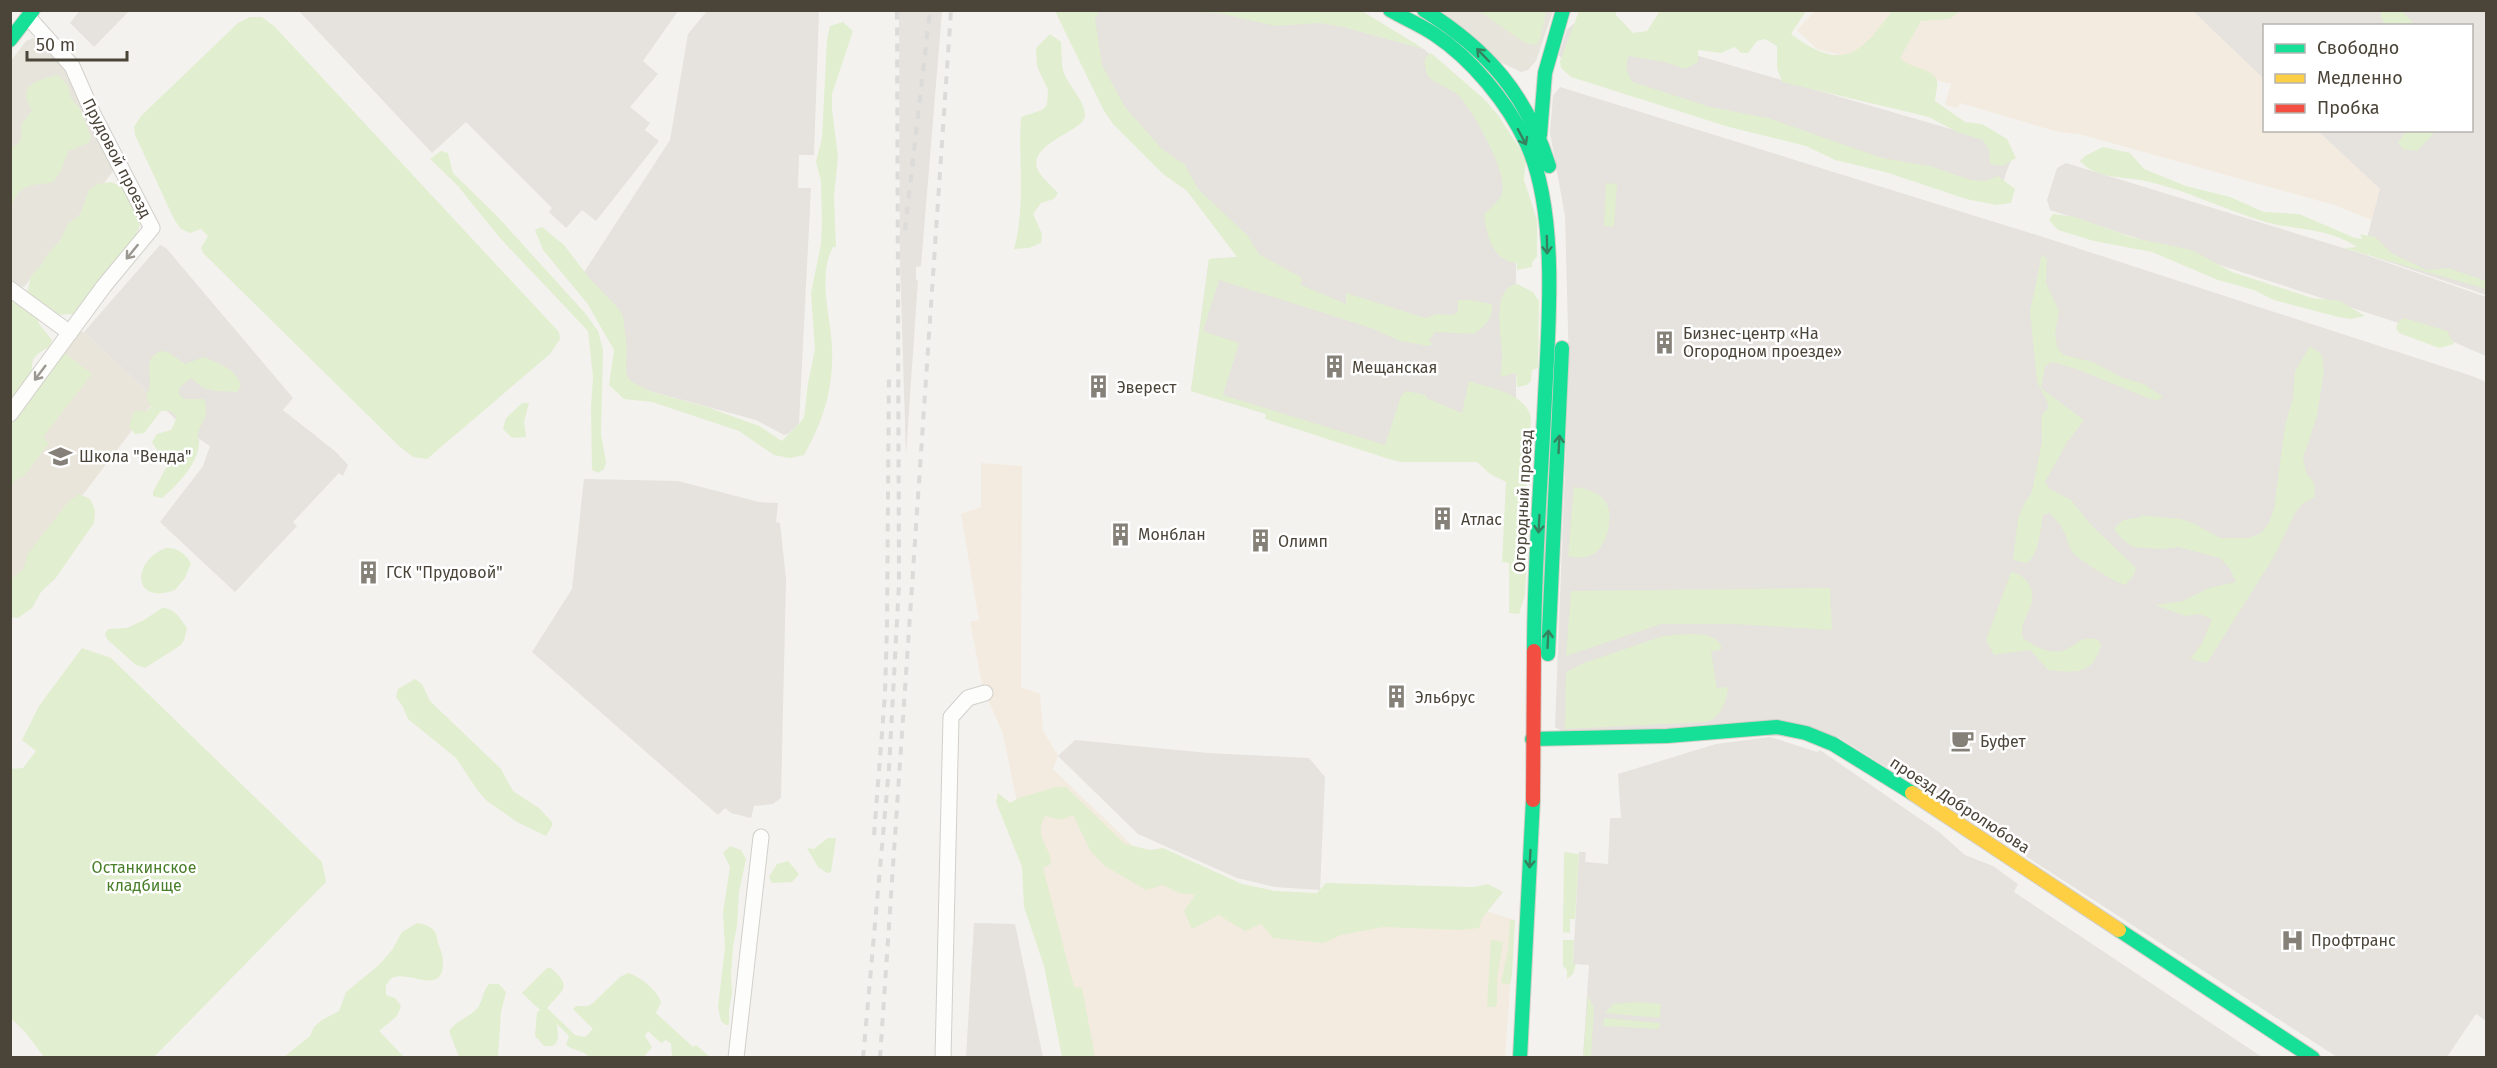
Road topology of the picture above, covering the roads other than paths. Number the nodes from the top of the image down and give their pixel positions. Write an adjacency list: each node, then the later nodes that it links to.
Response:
1 (1390, 10): 8 (main road, Огородный проезд)
2 (1424, 10): 7 (main road, Огородный проезд, one-way to 2)
3 (1563, 10): 6 (main road)
4 (30, 14): 5 (main road); 13 (street, Прудовой проезд, one-way to 13)
5 (10, 40)
6 (1544, 76): 7 (main road); 9 (main road); 10 (main road)
7 (1509, 83): 9 (main road, Огородный проезд)
8 (1494, 91): 9 (main road); 11 (main road, Огородный проезд, one-way to 11)
9 (1519, 97): 10 (main road, Огородный проезд)
10 (1540, 136): 11 (main road); 16 (main road, Огородный проезд, one-way to 10)
11 (1541, 187): 16 (main road, Огородный проезд, one-way to 16)
12 (10, 289): 13 (street)
13 (70, 333): 14 (street, Прудовой проезд, one-way to 14)
14 (10, 414)
15 (986, 693): 20 (street)
16 (1538, 739): 18 (main road, Огородный проезд); 21 (main road, Огородный проезд, one-way to 21); 22 (main road, проезд Добролюбова)
17 (760, 837): 19 (street)
18 (1541, 914)
19 (736, 1058)
20 (943, 1058)
21 (1520, 1058)
22 (2313, 1058)

